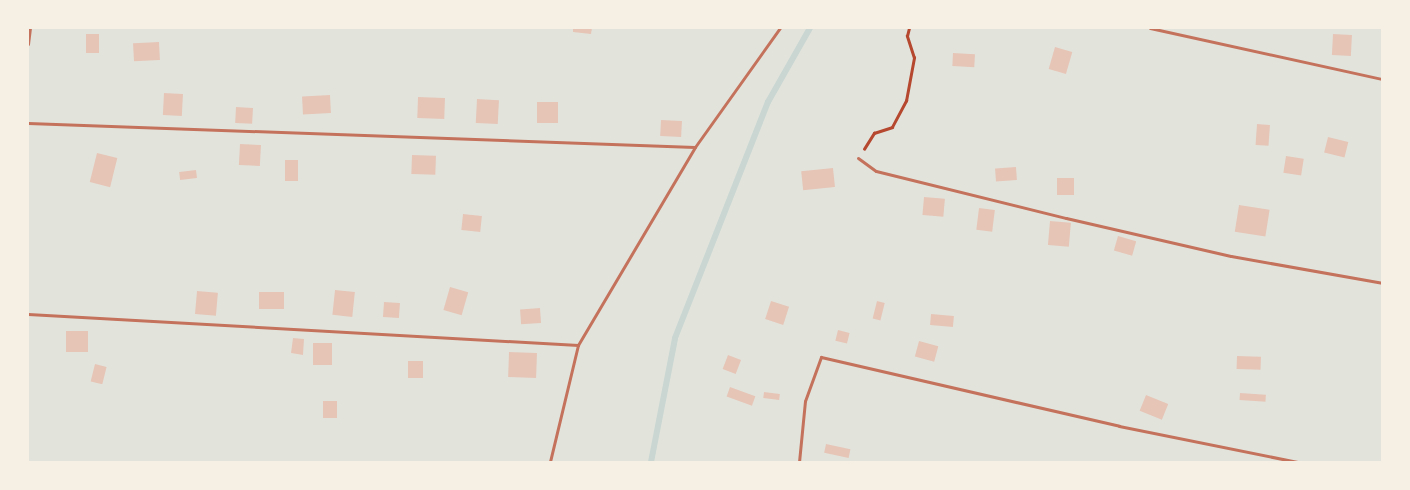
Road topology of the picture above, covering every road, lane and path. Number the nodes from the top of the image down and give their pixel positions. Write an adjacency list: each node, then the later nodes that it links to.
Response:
1 (30, 28): 5 (lane)
2 (780, 28): 8 (lane)
3 (909, 28): 9 (path)
4 (1150, 28): 6 (lane)
5 (28, 44)
6 (1382, 79)
7 (28, 124): 8 (lane)
8 (695, 147): 12 (lane)
9 (858, 158): 10 (lane)
10 (1382, 283)
11 (28, 314): 12 (lane)
12 (578, 345): 13 (lane)
13 (550, 462)
14 (799, 462): 15 (lane)
15 (1296, 462)

